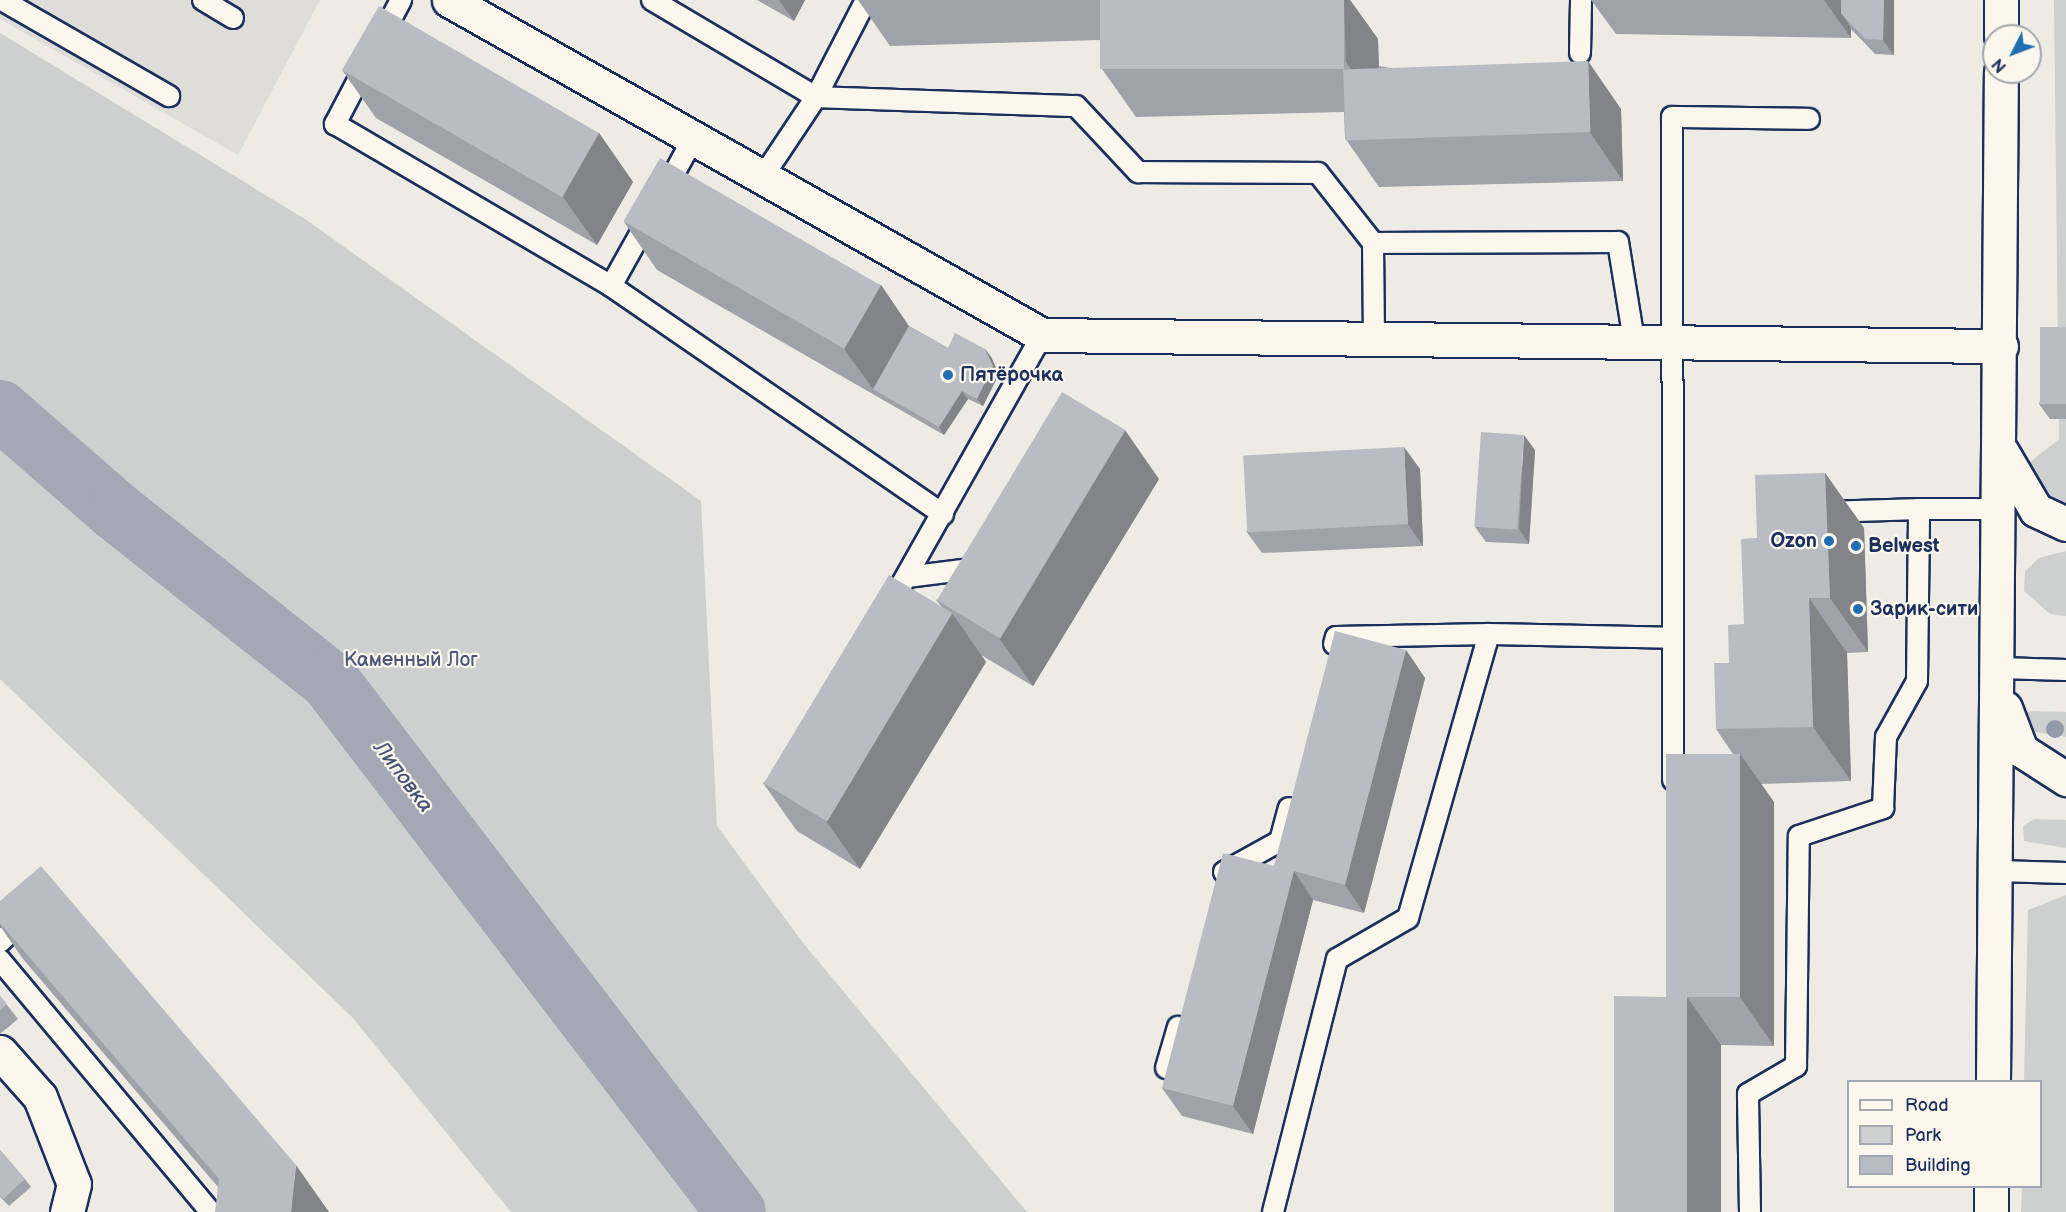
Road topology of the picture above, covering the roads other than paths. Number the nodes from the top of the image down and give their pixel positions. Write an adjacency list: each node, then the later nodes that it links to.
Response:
1 (2, 0): 13 (lane)
2 (203, 0): 9 (lane)
3 (401, 0): 19 (lane)
4 (449, 0): 16 (street)
5 (652, 0): 14 (lane)
6 (866, 0): 14 (lane)
7 (1581, 0): 11 (lane)
8 (2001, 0): 10 (street)
9 (233, 18)
10 (2001, 24)
11 (1580, 53)
12 (2001, 84): 24 (street)
13 (169, 96)
14 (816, 97): 17 (lane); 18 (lane)
15 (1809, 119): 23 (lane)
16 (694, 137): 17 (street); 19 (lane)
17 (764, 175): 20 (street)
18 (1373, 243): 21 (lane); 22 (lane)
19 (611, 286): 29 (lane)
20 (1042, 335): 21 (street); 29 (lane)
21 (1374, 338): 22 (street)
22 (1634, 341): 23 (street)
23 (1675, 341): 24 (street); 35 (lane)
24 (2001, 346): 25 (street)
25 (2000, 449): 27 (street); 30 (street)
26 (1919, 509): 27 (lane); 28 (lane); 56 (lane)
27 (1999, 509): 38 (street)
28 (1801, 513)
29 (943, 514): 32 (lane)
30 (2066, 524)
31 (992, 557): 32 (lane)
32 (907, 577): 33 (lane)
33 (883, 618)
34 (1489, 634): 35 (lane); 36 (lane); 55 (lane)
35 (1673, 638): 41 (lane)
36 (1330, 660)
37 (2066, 670): 38 (lane)
38 (1998, 674): 39 (street); 42 (street)
39 (2066, 779)
40 (1296, 784): 44 (lane)
41 (1673, 804)
42 (1997, 872): 43 (lane); 51 (street)
43 (2066, 873)
44 (1219, 890)
45 (41, 903): 46 (lane)
46 (0, 942)
47 (0, 960): 54 (lane)
48 (1183, 1012): 50 (lane)
49 (0, 1052): 53 (street)
50 (1166, 1068)
51 (1993, 1080)
52 (1991, 1188): 57 (street)
53 (67, 1212)
54 (211, 1212)
55 (1273, 1212)
56 (1750, 1212)
57 (1990, 1212)

